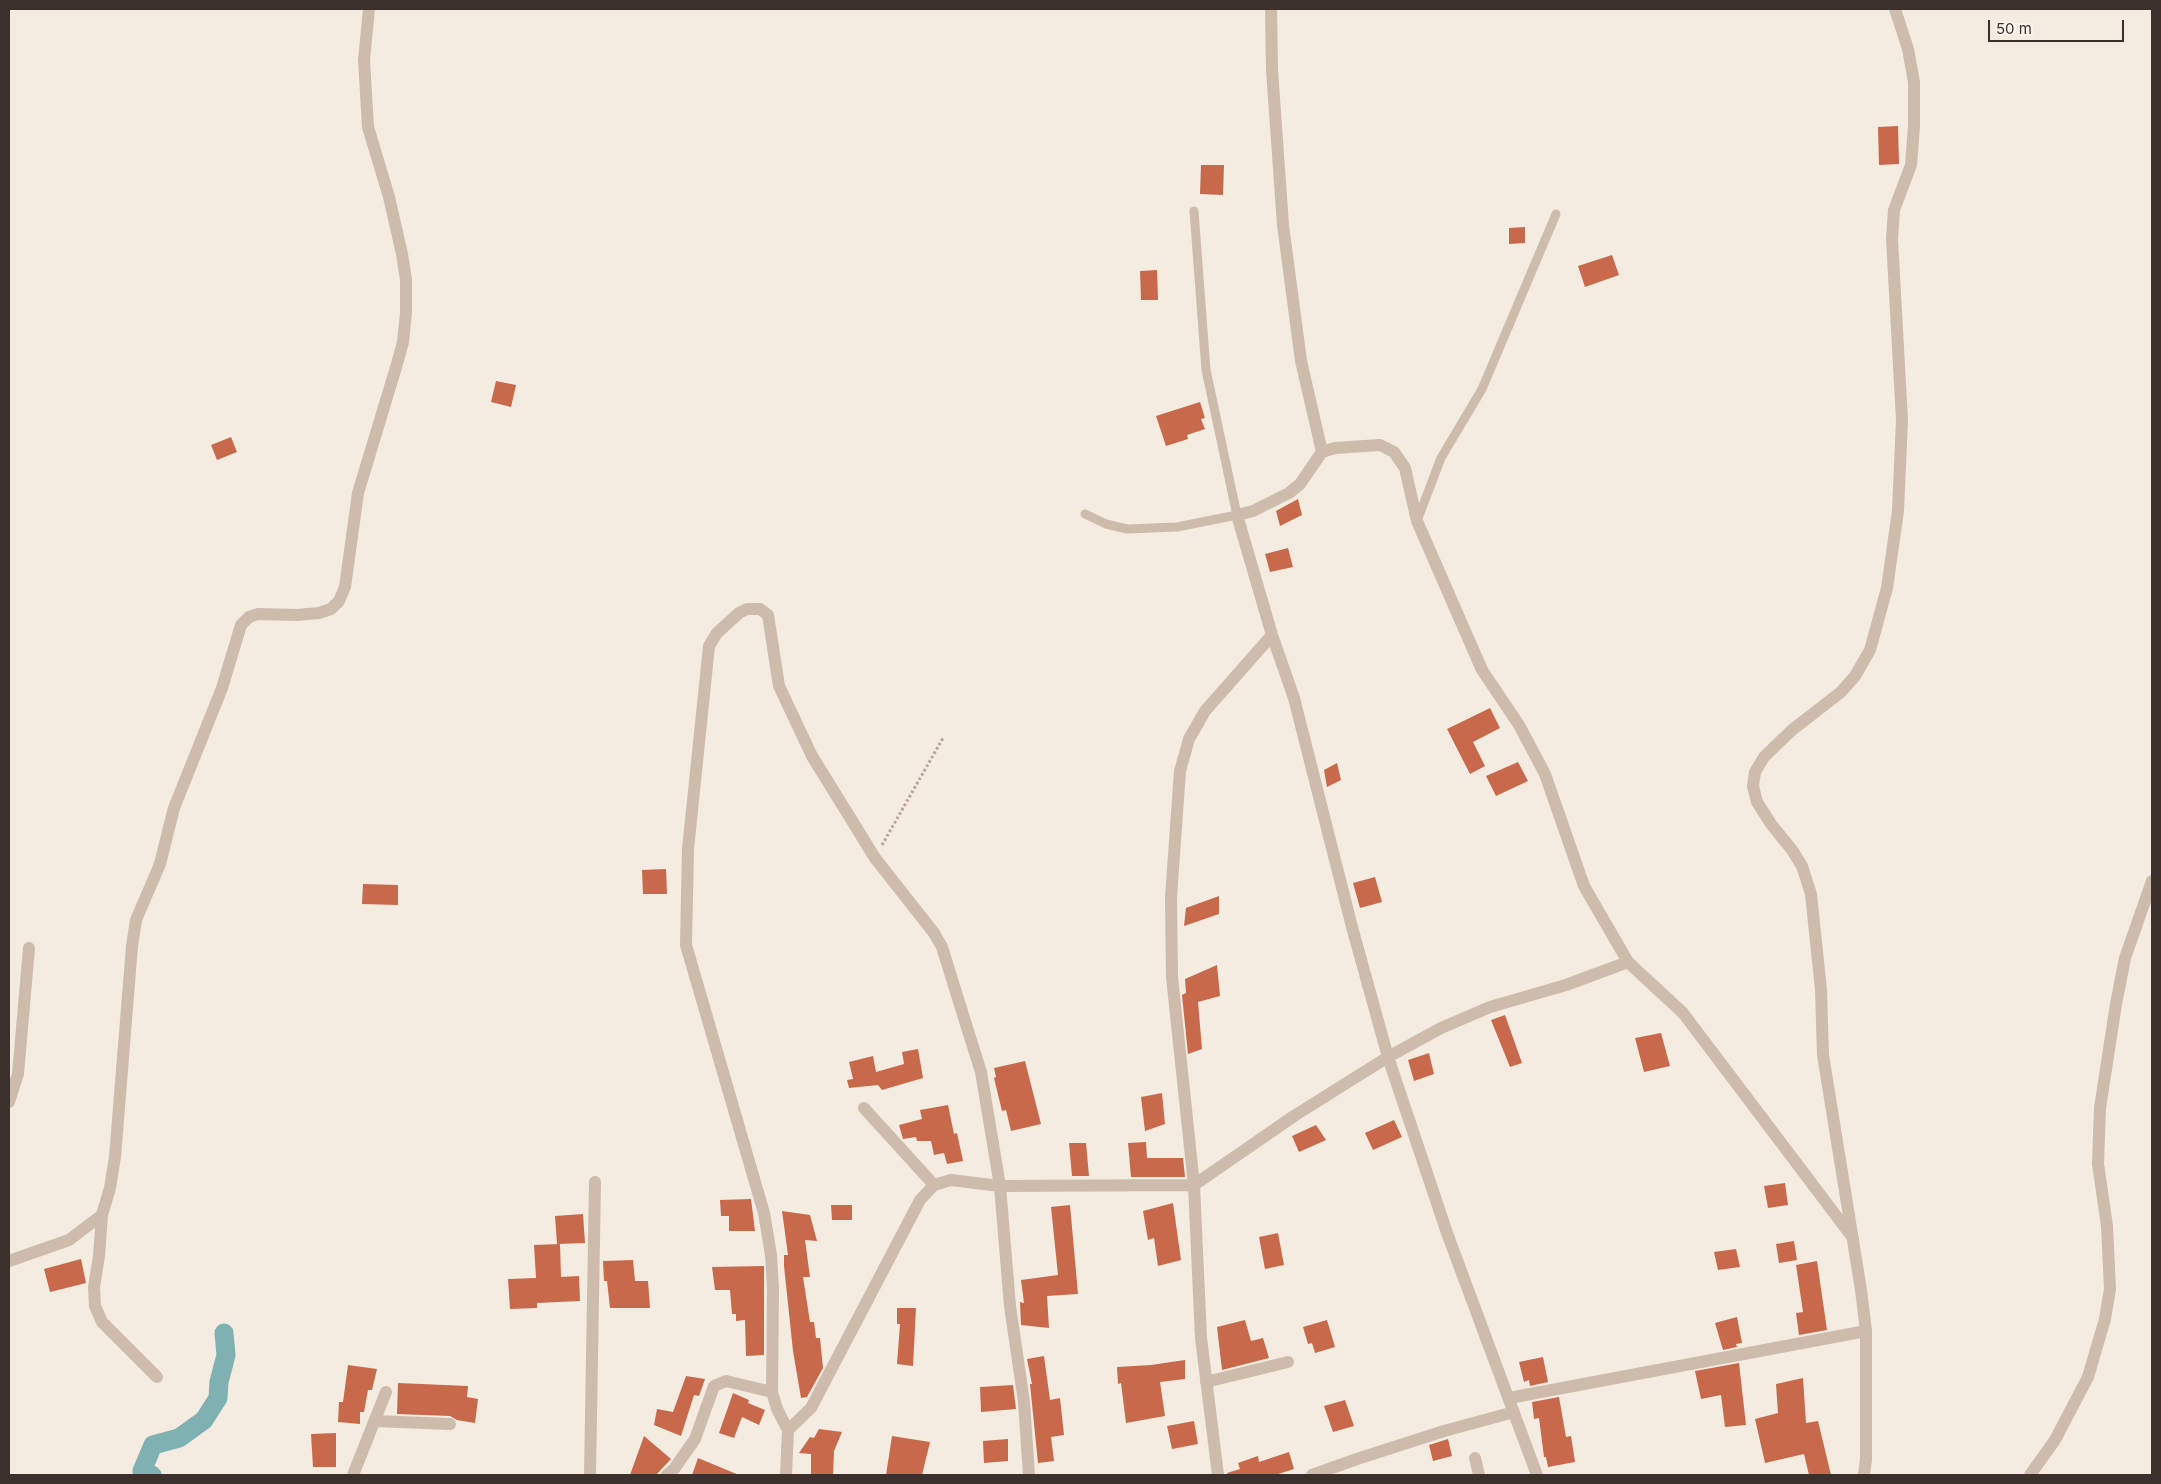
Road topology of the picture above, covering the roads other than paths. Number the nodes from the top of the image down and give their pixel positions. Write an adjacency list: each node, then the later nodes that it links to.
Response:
1 (369, 9): 21 (street)
2 (1271, 9): 6 (street)
3 (1895, 9): 22 (street)
4 (1194, 211): 8 (lane)
5 (1556, 214): 9 (lane)
6 (1322, 452): 8 (street); 9 (street)
7 (1085, 514): 8 (lane)
8 (1237, 515): 10 (street)
9 (1417, 521): 13 (street)
10 (1272, 635): 14 (street); 18 (street)
11 (2152, 881): 46 (street)
12 (29, 948): 15 (street)
13 (1628, 962): 14 (street); 22 (street)
14 (1388, 1057): 18 (street); 30 (street)
15 (9, 1102)
16 (864, 1108): 19 (street)
17 (595, 1182): 37 (street)
18 (1194, 1185): 20 (street); 27 (street)
19 (934, 1186): 20 (street); 34 (street)
20 (1000, 1186): 29 (street); 40 (street)
21 (102, 1215): 23 (street); 26 (street)
22 (1853, 1238): 24 (street)
23 (9, 1261)
24 (1866, 1331): 30 (street); 45 (street)
25 (1288, 1362): 27 (street)
26 (157, 1377)
27 (1206, 1382): 41 (street)
28 (386, 1392): 32 (street)
29 (772, 1392): 34 (street); 38 (street)
30 (1509, 1398): 31 (street)
31 (1514, 1412): 42 (street); 44 (street)
32 (375, 1420): 33 (street); 36 (street)
33 (450, 1424)
34 (788, 1430): 39 (street)
35 (1475, 1458): 43 (street)
36 (353, 1475)
37 (590, 1475)
38 (667, 1475)
39 (786, 1475)
40 (1029, 1475)
41 (1218, 1475)
42 (1312, 1475)
43 (1479, 1475)
44 (1537, 1475)
45 (1864, 1475)
46 (2030, 1475)

